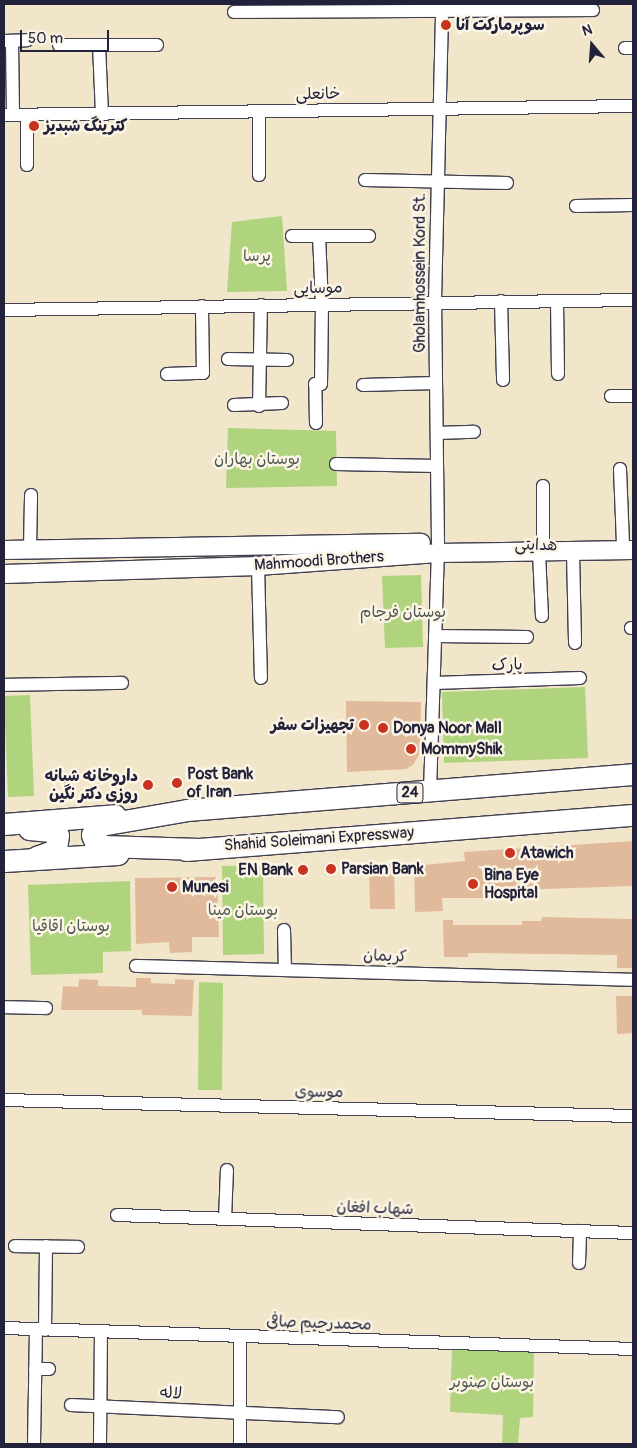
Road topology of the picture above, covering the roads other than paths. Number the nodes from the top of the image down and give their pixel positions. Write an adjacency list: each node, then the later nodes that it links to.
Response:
1 (332, 8): 2 (street); 4 (street)
2 (442, 8): 3 (street); 11 (street, Gholamhossein Kord St.)
3 (593, 10)
4 (234, 12)
5 (28, 40): 6 (street)
6 (8, 41): 14 (street)
7 (58, 45): 8 (street)
8 (99, 45): 9 (street); 13 (street)
9 (158, 45)
10 (633, 106): 11 (street, خانعلی)
11 (438, 108): 12 (street, خانعلی); 19 (street, Gholamhossein Kord St.)
12 (259, 111): 13 (street, خانعلی); 17 (street)
13 (102, 113): 15 (street, خانعلی)
14 (8, 115): 15 (street, خانعلی)
15 (27, 115): 16 (street)
16 (27, 165)
17 (259, 175)
18 (365, 180): 19 (street)
19 (437, 183): 20 (street); 27 (street, Gholamhossein Kord St.)
20 (507, 183)
21 (633, 205): 22 (street)
22 (576, 206)
23 (292, 236): 24 (street)
24 (319, 236): 25 (street); 30 (street)
25 (369, 236)
26 (633, 300): 29 (street, موسایی)
27 (435, 301): 28 (street, موسایی); 30 (street, موسایی); 40 (street, Gholamhossein Kord St.)
28 (500, 301): 29 (street, موسایی); 39 (street)
29 (556, 301): 38 (street)
30 (322, 304): 31 (street, موسایی); 47 (street)
31 (261, 305): 32 (street, موسایی); 35 (street)
32 (202, 306): 33 (street, موسایی); 37 (street)
33 (4, 310)
34 (228, 359): 35 (street)
35 (260, 359): 36 (street); 46 (street)
36 (286, 360)
37 (167, 374)
38 (558, 374)
39 (503, 380)
40 (436, 383): 41 (street); 48 (street, Gholamhossein Kord St.)
41 (363, 385)
42 (611, 396): 43 (street)
43 (633, 396)
44 (282, 403): 46 (street)
45 (234, 405): 46 (street)
46 (260, 406)
47 (316, 423)
48 (436, 432): 49 (street); 51 (street, Gholamhossein Kord St.)
49 (474, 432)
50 (336, 464): 51 (street)
51 (437, 466): 56 (street, Gholamhossein Kord St.)
52 (620, 469): 55 (street)
53 (543, 486): 58 (street)
54 (31, 495): 57 (street)
55 (630, 546): 58 (main road, هدایتی); 60 (main road)
56 (438, 548): 57 (main road, Mahmoodi Brothers); 58 (main road, هدایتی); 61 (main road, Mahmoodi Brothers); 64 (street, Gholamhossein Kord St.)
57 (30, 549): 59 (main road, Mahmoodi Brothers)
58 (541, 549): 60 (main road); 63 (street)
59 (4, 550)
60 (573, 553): 66 (street)
61 (258, 566): 62 (main road, Mahmoodi Brothers); 67 (street)
62 (4, 574)
63 (542, 616)
64 (436, 636): 65 (street); 70 (street, Gholamhossein Kord St.)
65 (528, 638)
66 (575, 643)
67 (261, 678)
68 (580, 678): 70 (street, پارک)
69 (122, 682): 71 (street)
70 (434, 683): 73 (street, Gholamhossein Kord St.)
71 (4, 685)
72 (633, 774): 73 (highway, 24)
73 (430, 791): 74 (highway, 24)
74 (187, 810): 76 (highway, 24); 77 (highway)
75 (633, 815): 77 (highway, Shahid Soleimani Expressway)
76 (4, 826): 78 (highway)
77 (199, 849): 78 (highway, Shahid Soleimani Expressway)
78 (4, 861)
79 (284, 930): 81 (street)
80 (136, 966): 81 (street, کریمان)
81 (285, 970): 82 (street, کریمان)
82 (633, 980)
83 (4, 1007): 84 (street)
84 (46, 1008)
85 (4, 1100): 86 (street, موسوی)
86 (633, 1116)
87 (228, 1170): 89 (street)
88 (117, 1216): 89 (street, شهاب افغان)
89 (225, 1219): 90 (street, شهاب افغان)
90 (580, 1231): 91 (street, شهاب افغان); 95 (street)
91 (633, 1233)
92 (15, 1246): 93 (street)
93 (46, 1246): 94 (street); 97 (street)
94 (78, 1247)
95 (579, 1263)
96 (4, 1328): 97 (street, محمدرحیم صافی)
97 (40, 1329): 98 (street, محمدرحیم صافی); 101 (street)
98 (101, 1332): 99 (street, محمدرحیم صافی); 104 (street)
99 (240, 1336): 100 (street, محمدرحیم صافی); 105 (street)
100 (633, 1349)
101 (35, 1369): 102 (street); 107 (street)
102 (50, 1369)
103 (71, 1405): 104 (street, لاله)
104 (100, 1406): 105 (street, لاله); 108 (street)
105 (240, 1413): 106 (street, لاله); 109 (street)
106 (338, 1417)
107 (34, 1444)
108 (100, 1444)
109 (240, 1444)

